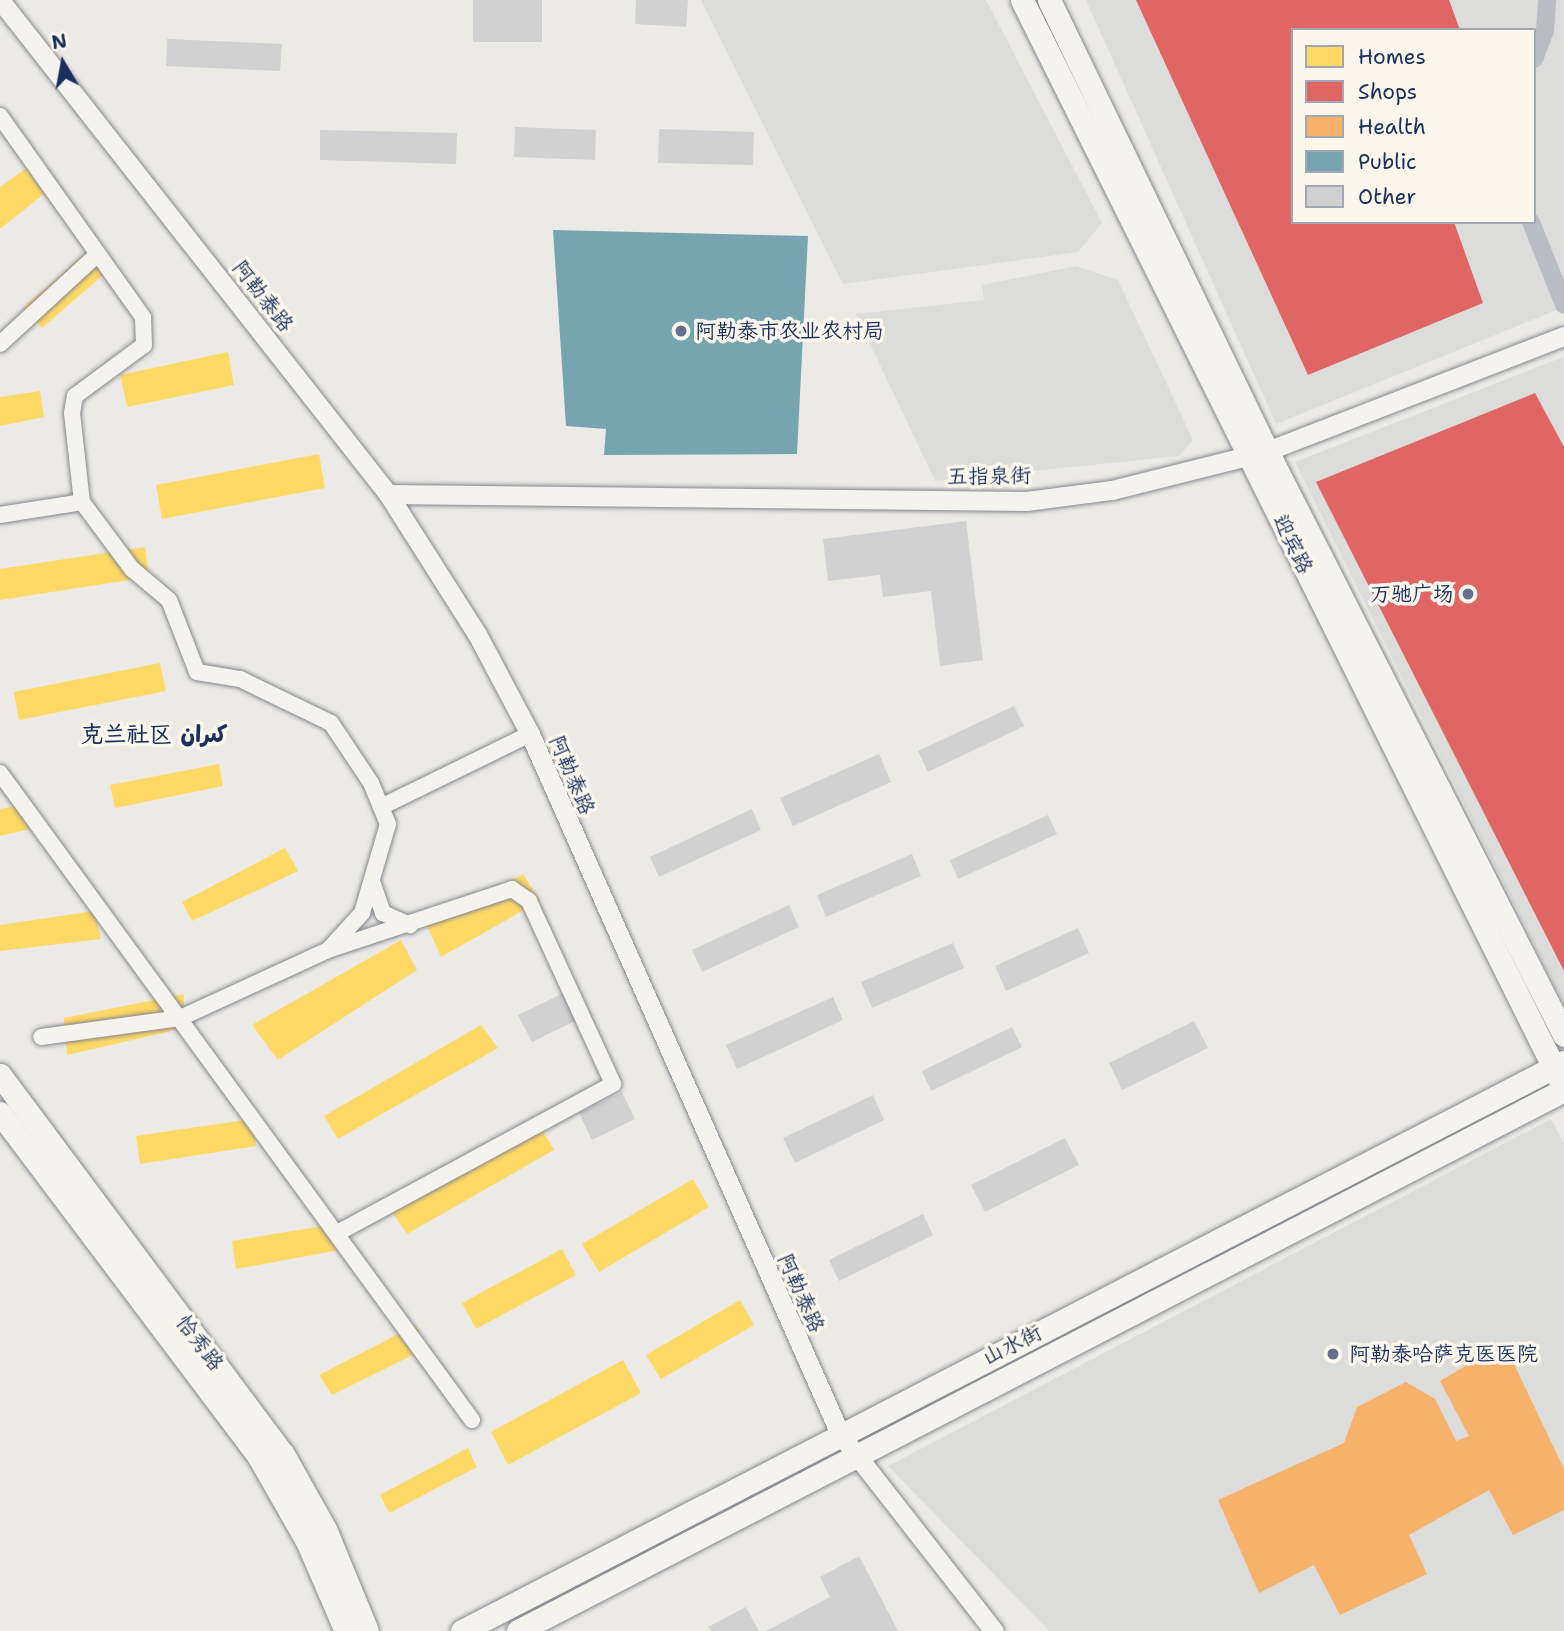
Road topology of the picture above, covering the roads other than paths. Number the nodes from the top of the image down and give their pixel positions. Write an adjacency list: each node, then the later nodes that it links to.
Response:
1 (0, 0): 9 (street, 阿勒泰路)
2 (1022, 0): 8 (main road, 迎宾路)
3 (1049, 0): 8 (main road, 迎宾路)
4 (0, 116): 5 (street)
5 (98, 254): 7 (street); 10 (street)
6 (1564, 336): 8 (street, 五指泉街)
7 (0, 344)
8 (1258, 454): 9 (street, 五指泉街); 19 (main road, 迎宾路); 21 (main road, 迎宾路)
9 (388, 494): 12 (street, 阿勒泰路)
10 (82, 502): 11 (street); 14 (street)
11 (0, 515)
12 (530, 734): 14 (street); 27 (street, 阿勒泰路)
13 (0, 774): 18 (street)
14 (381, 807): 15 (street)
15 (373, 884): 16 (street); 17 (street)
16 (410, 925): 17 (street); 25 (street)
17 (328, 950): 18 (street)
18 (180, 1018): 20 (street); 25 (street)
19 (1564, 1035)
20 (41, 1037)
21 (1559, 1065): 23 (main road, 迎宾路); 27 (main road, 山水街)
22 (0, 1074): 30 (main road, 恰秀路)
23 (1564, 1089): 28 (main road, 山水街)
24 (0, 1113): 29 (main road, 恰秀路)
25 (337, 1233): 26 (street)
26 (472, 1420)
27 (840, 1434): 28 (street, 阿勒泰路); 31 (main road, 山水街)
28 (856, 1456): 32 (main road, 山水街); 33 (street, 阿勒泰路)
29 (346, 1631)
30 (366, 1631)
31 (462, 1631)
32 (518, 1631)
33 (994, 1631)

